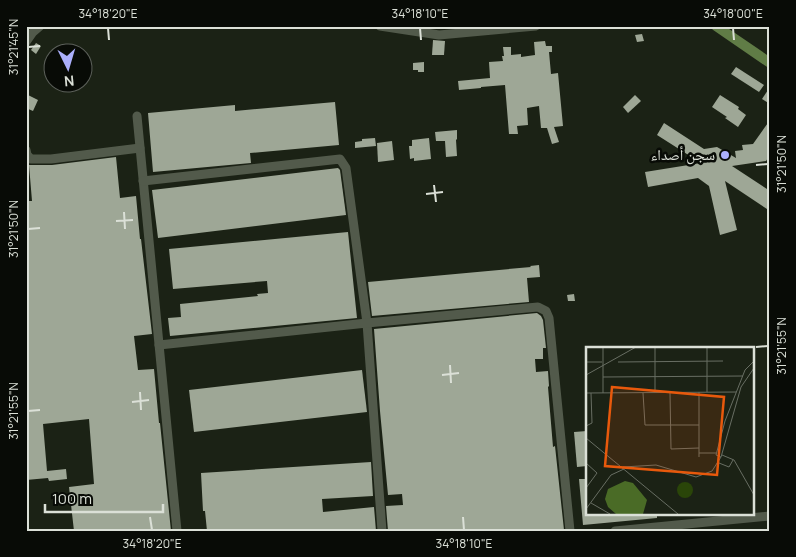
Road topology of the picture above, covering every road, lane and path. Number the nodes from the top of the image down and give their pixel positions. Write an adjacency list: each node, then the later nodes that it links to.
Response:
1 (40, 26): 5 (lane)
2 (380, 26): 3 (lane)
3 (536, 26)
4 (716, 26): 6 (main road)
5 (26, 42)
6 (770, 63)
7 (137, 116): 8 (lane)
8 (140, 148): 9 (lane); 10 (lane)
9 (26, 150)
10 (143, 181): 11 (lane); 12 (lane)
11 (367, 323): 12 (lane); 15 (lane); 16 (lane)
12 (159, 345): 14 (lane)
13 (770, 516): 17 (lane)
14 (177, 531)
15 (382, 531)
16 (570, 531)
17 (615, 531)

